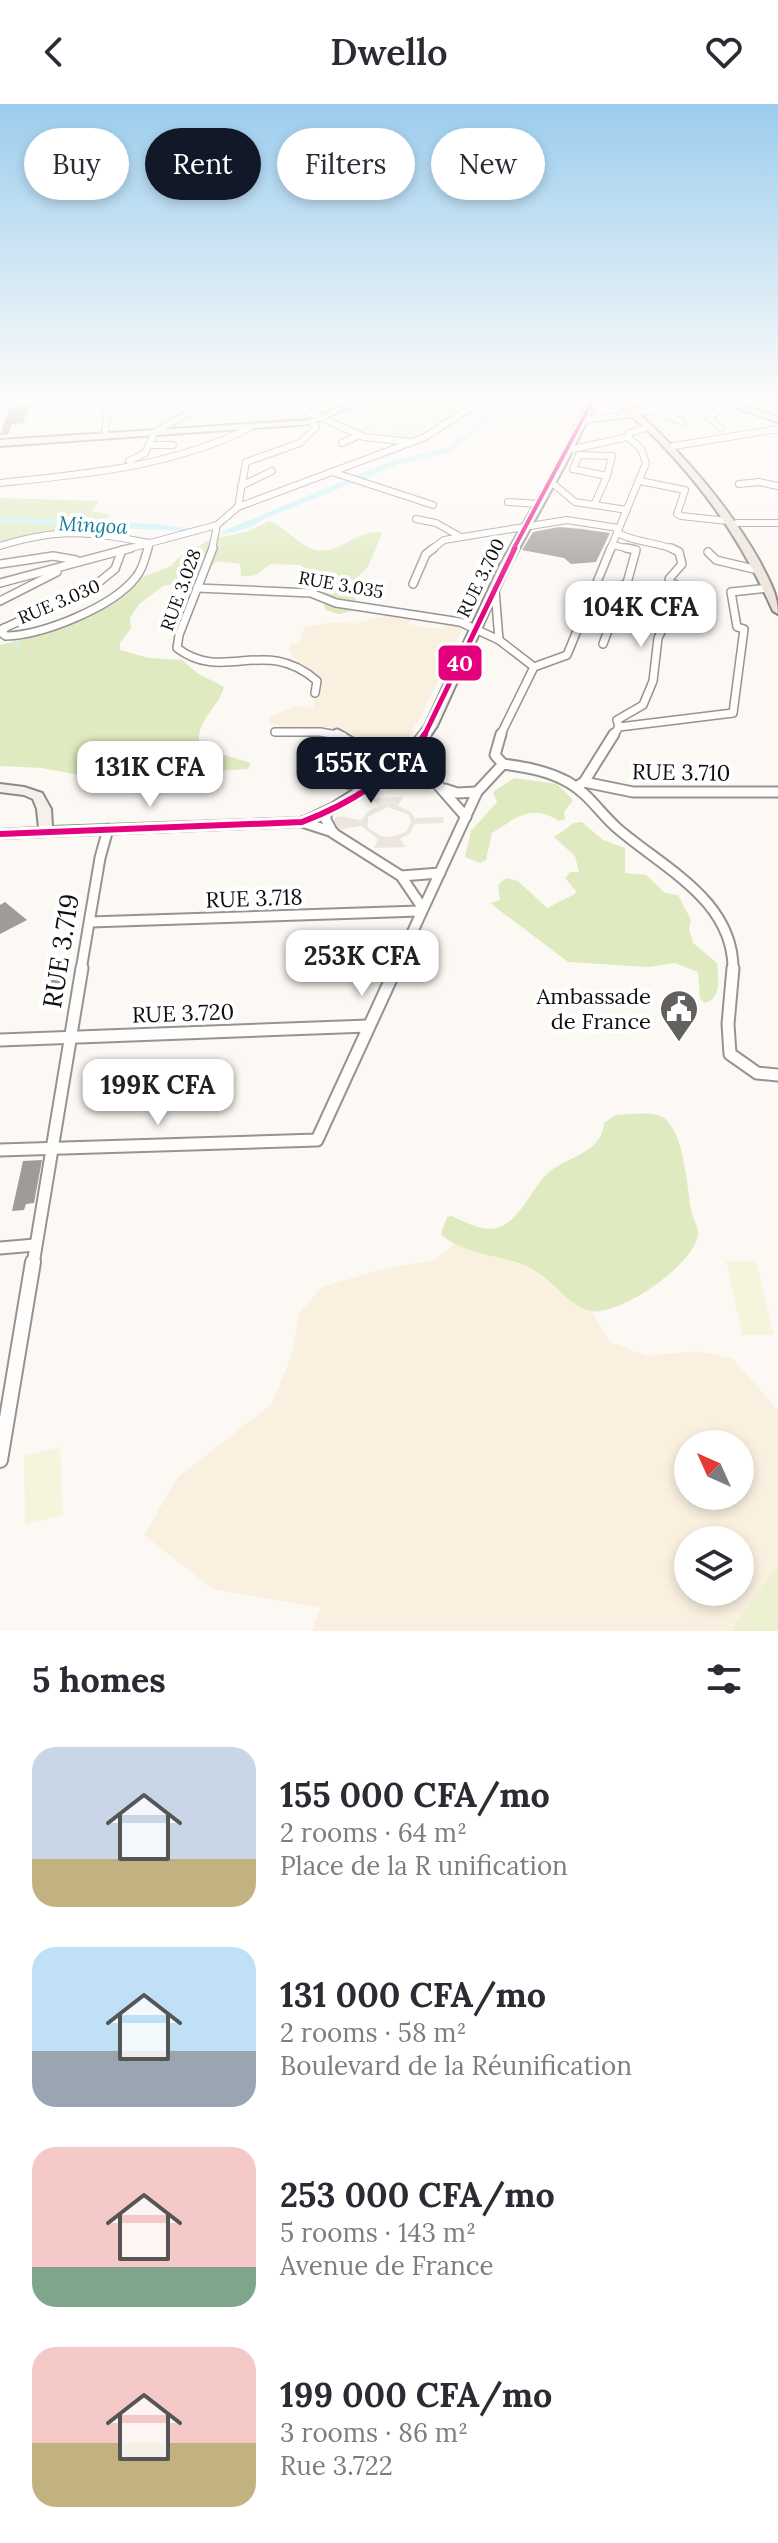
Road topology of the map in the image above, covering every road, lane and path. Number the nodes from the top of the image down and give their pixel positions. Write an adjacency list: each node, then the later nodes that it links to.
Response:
1 (66, 471): 11 (street)
2 (84, 471): 11 (street)
3 (245, 471): 17 (street)
4 (272, 471): 17 (street)
5 (557, 471): 14 (main road, RUE 3.700)
6 (584, 471): 12 (street)
7 (608, 471): 12 (street)
8 (643, 471): 13 (street)
9 (691, 471): 28 (main road)
10 (332, 472): 23 (street); 24 (street)
11 (61, 475): 15 (street)
12 (607, 476): 21 (street)
13 (640, 481): 25 (street); 28 (street)
14 (551, 482): 20 (street); 22 (main road, RUE 3.700)
15 (0, 483)
16 (739, 484): 18 (street)
17 (241, 486): 24 (street)
18 (778, 486)
19 (508, 502): 22 (street)
20 (575, 502): 21 (street); 27 (street)
21 (595, 503): 25 (street)
22 (539, 504): 30 (main road, RUE 3.700)
23 (433, 505)
24 (238, 507): 32 (street)
25 (627, 510): 31 (street)
26 (416, 519): 33 (street)
27 (567, 520): 30 (street); 31 (street)
28 (733, 522): 29 (street); 42 (main road); 46 (main road)
29 (778, 523)
30 (525, 529): 33 (street); 47 (main road, RUE 3.700)
31 (618, 530): 35 (street); 56 (street)
32 (218, 531): 34 (street); 45 (street, RUE 3.028)
33 (461, 537): 44 (street)
34 (150, 543): 36 (street); 37 (street); 50 (street, RUE 3.030)
35 (612, 545): 53 (street); 54 (street)
36 (0, 546)
37 (122, 550): 39 (street); 50 (street)
38 (708, 552): 42 (street)
39 (79, 561): 40 (street); 41 (street)
40 (0, 564)
41 (70, 564): 43 (street); 48 (street)
42 (758, 570): 46 (main road)
43 (0, 583)
44 (413, 584)
45 (197, 588): 51 (street, RUE 3.035); 55 (street, RUE 3.028)
46 (773, 588): 49 (main road); 56 (street)
47 (495, 590): 51 (main road, RUE 3.700); 52 (street)
48 (0, 601)
49 (778, 611)
50 (2, 629)
51 (477, 629): 52 (street, RUE 3.035); 58 (main road, RUE 3.700)
52 (499, 640): 54 (street, RUE 3.035)
53 (603, 644)
54 (534, 667): 59 (street)
55 (315, 693)
56 (619, 727): 62 (street)
57 (275, 732): 65 (street)
58 (421, 744): 60 (main road, RUE 3.700); 61 (street)
59 (503, 764): 62 (street); 66 (street)
60 (396, 766): 61 (street); 65 (main road)
61 (424, 769): 63 (street)
62 (580, 784): 67 (street, RUE 3.710); 82 (street)
63 (440, 787): 66 (street); 69 (street)
64 (0, 788): 72 (main road)
65 (363, 788): 68 (main road)
66 (477, 792): 69 (street)
67 (778, 792)
68 (326, 812): 70 (main road); 73 (street)
69 (466, 817): 75 (street)
70 (302, 822): 71 (main road); 73 (street)
71 (108, 829): 72 (main road); 78 (street, RUE 3.719)
72 (46, 833): 74 (main road)
73 (333, 833): 76 (street)
74 (0, 834)
75 (440, 873): 76 (street); 77 (street)
76 (401, 876): 77 (street)
77 (421, 909): 78 (street, RUE 3.718); 79 (street)
78 (90, 922): 80 (street, RUE 3.719)
79 (368, 1026): 80 (street, RUE 3.720); 83 (street)
80 (72, 1037): 81 (street, RUE 3.720); 83 (street, RUE 3.719)
81 (0, 1040)
82 (778, 1075)
83 (51, 1148): 84 (street); 85 (street, RUE 3.719)
84 (0, 1150)
85 (35, 1245): 86 (street); 87 (street, RUE 3.719)
86 (0, 1248)
87 (0, 1460)

